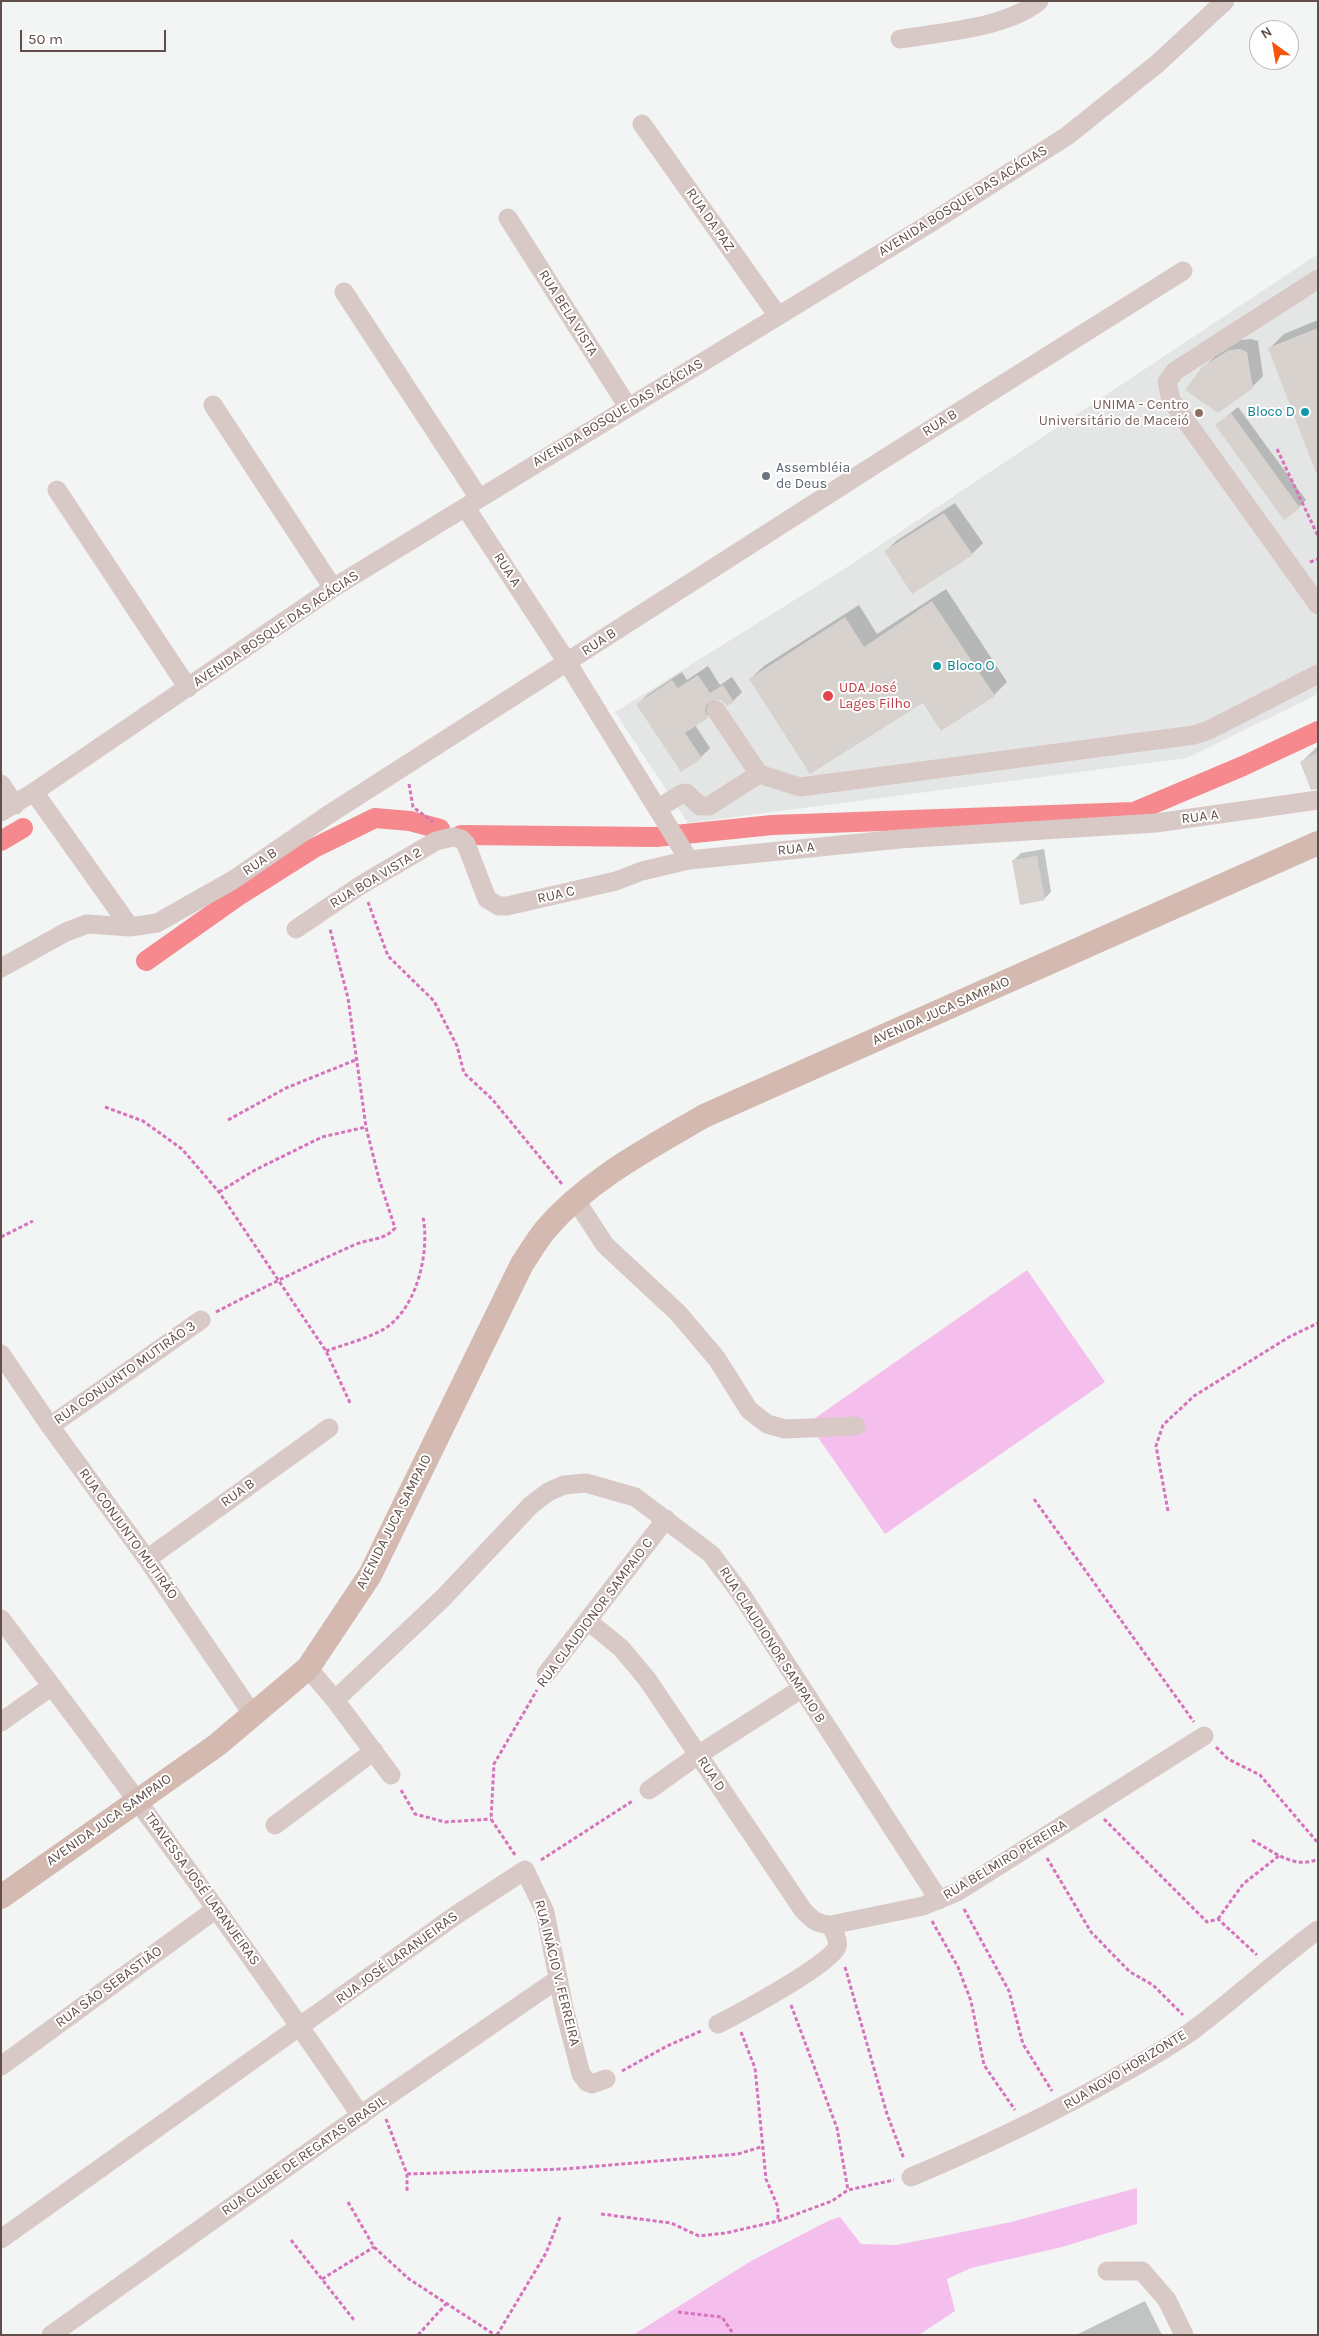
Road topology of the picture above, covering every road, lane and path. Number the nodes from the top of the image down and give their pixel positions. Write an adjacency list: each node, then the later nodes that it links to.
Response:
1 (1039, 1): 3 (street)
2 (1225, 1): 9 (street, AVENIDA BOSQUE DAS ACÁCIAS)
3 (900, 39)
4 (642, 124): 9 (street, RUA DA PAZ)
5 (508, 218): 11 (street, RUA BELA VISTA)
6 (1183, 271): 18 (street, RUA B)
7 (1318, 279): 17 (street)
8 (344, 292): 14 (street, RUA A)
9 (778, 316): 11 (street, AVENIDA BOSQUE DAS ACÁCIAS)
10 (214, 405): 16 (street)
11 (628, 407): 14 (street, AVENIDA BOSQUE DAS ACÁCIAS)
12 (1277, 449): 15 (path)
13 (57, 490): 20 (street)
14 (472, 503): 16 (street, AVENIDA BOSQUE DAS ACÁCIAS); 18 (street, RUA A)
15 (1318, 536)
16 (333, 588): 20 (street, AVENIDA BOSQUE DAS ACÁCIAS)
17 (1318, 606)
18 (567, 662): 29 (street, RUA A); 35 (street, RUA B)
19 (1318, 674): 22 (street)
20 (188, 688): 24 (street, AVENIDA BOSQUE DAS ACÁCIAS)
21 (716, 710): 22 (street)
22 (759, 774): 29 (street)
23 (1, 784): 28 (street)
24 (34, 792): 28 (street, AVENIDA BOSQUE DAS ACÁCIAS); 35 (street)
25 (410, 793): 27 (path)
26 (1318, 800): 32 (street, RUA A)
27 (413, 807)
28 (8, 808)
29 (663, 815): 32 (street, RUA A)
30 (461, 839): 32 (street, RUA C); 33 (street, RUA BOA VISTA 2)
31 (1318, 844): 43 (main road, AVENIDA JUCA SAMPAIO)
32 (685, 853)
33 (361, 885): 34 (street, RUA BOA VISTA 2); 43 (path)
34 (325, 909): 36 (street, RUA BOA VISTA 2); 38 (path)
35 (130, 927): 37 (street, RUA B)
36 (296, 929)
37 (1, 968)
38 (358, 1059): 40 (path); 41 (path)
39 (105, 1107): 42 (path)
40 (228, 1120)
41 (366, 1127): 42 (path); 47 (path)
42 (219, 1192): 47 (path)
43 (575, 1199): 54 (street); 62 (main road, AVENIDA JUCA SAMPAIO)
44 (423, 1217): 50 (path)
45 (33, 1221): 46 (path)
46 (1, 1237)
47 (279, 1278): 48 (path); 50 (path)
48 (201, 1320): 53 (street, RUA CONJUNTO MUTIRÃO 3)
49 (1318, 1323): 57 (path)
50 (326, 1351): 52 (path)
51 (1, 1354): 53 (street, RUA CONJUNTO MUTIRÃO)
52 (351, 1405)
53 (50, 1426): 59 (street, RUA CONJUNTO MUTIRÃO)
54 (856, 1426)
55 (329, 1428): 59 (street, RUA B)
56 (1034, 1499): 69 (path)
57 (1168, 1511)
58 (666, 1519): 61 (street, RUA CLAUDIONOR SAMPAIO C); 65 (street, RUA CLAUDIONOR SAMPAIO B); 66 (street, RUA CLAUDIONOR SAMPAIO B)
59 (147, 1559): 67 (street, RUA CONJUNTO MUTIRÃO)
60 (1, 1618): 64 (street, TRAVESSA JOSÉ LARANJEIRAS)
61 (588, 1621): 63 (street, RUA CLAUDIONOR SAMPAIO C); 71 (street, RUA D)
62 (308, 1668): 66 (street); 67 (main road, AVENIDA JUCA SAMPAIO)
63 (546, 1674): 76 (path, RUA CLAUDIONOR SAMPAIO C)
64 (52, 1686): 68 (street); 74 (street, TRAVESSA JOSÉ LARANJEIRAS)
65 (801, 1689): 71 (street); 86 (street, RUA CLAUDIONOR SAMPAIO B)
66 (335, 1700): 70 (street)
67 (253, 1716): 74 (main road, AVENIDA JUCA SAMPAIO)
68 (1, 1722)
69 (1204, 1736): 75 (street, RUA BELMIRO PEREIRA); 80 (path)
70 (374, 1751): 72 (street); 77 (street)
71 (698, 1755): 73 (street); 89 (street, RUA D)
72 (391, 1775): 76 (path)
73 (649, 1790): 83 (path)
74 (138, 1800): 85 (main road, AVENIDA JUCA SAMPAIO); 87 (street, TRAVESSA JOSÉ LARANJEIRAS)
75 (1092, 1806): 79 (street, RUA BELMIRO PEREIRA); 88 (path)
76 (491, 1819): 83 (path)
77 (274, 1825)
78 (1252, 1840): 81 (path)
79 (1038, 1842): 84 (street, RUA BELMIRO PEREIRA); 98 (path)
80 (1318, 1843)
81 (1280, 1855): 82 (path); 88 (path)
82 (1318, 1859)
83 (525, 1870): 93 (street, RUA INÁCIO V. FERREIRA); 97 (street, RUA JOSÉ LARANJEIRAS)
84 (956, 1892): 86 (street, RUA BELMIRO PEREIRA); 102 (path)
85 (1, 1897)
86 (931, 1903): 89 (street, RUA BELMIRO PEREIRA); 104 (path)
87 (216, 1908): 97 (street, TRAVESSA JOSÉ LARANJEIRAS); 99 (street, RUA SÃO SEBASTIÃO)
88 (1218, 1919): 92 (path)
89 (831, 1925): 91 (street)
90 (1318, 1930): 92 (street, RUA NOVO HORIZONTE)
91 (838, 1943): 94 (street); 107 (path)
92 (1270, 1966): 98 (street, RUA NOVO HORIZONTE)
93 (558, 1979): 100 (street, RUA INÁCIO V. FERREIRA); 101 (street, RUA CLUBE DE REGATAS BRASIL)
94 (784, 1987): 95 (street); 108 (path)
95 (735, 2015): 96 (street); 105 (path)
96 (718, 2024): 100 (path)
97 (300, 2027): 103 (street, TRAVESSA JOSÉ LARANJEIRAS); 114 (street, RUA JOSÉ LARANJEIRAS)
98 (1196, 2028): 102 (street, RUA NOVO HORIZONTE)
99 (1, 2066)
100 (606, 2079)
101 (379, 2102): 103 (street, RUA CLUBE DE REGATAS BRASIL); 106 (path)
102 (1062, 2108): 104 (street, RUA NOVO HORIZONTE)
103 (361, 2116): 122 (street, RUA CLUBE DE REGATAS BRASIL)
104 (1026, 2124): 107 (street, RUA NOVO HORIZONTE)
105 (761, 2147): 106 (path); 113 (path)
106 (407, 2174): 109 (path)
107 (911, 2177): 108 (path)
108 (848, 2190): 113 (path)
109 (407, 2192)
110 (348, 2202): 116 (path)
111 (600, 2214): 113 (path)
112 (560, 2217): 124 (path)
113 (778, 2221)
114 (1, 2239)
115 (291, 2240): 118 (path)
116 (374, 2247): 118 (path); 119 (path)
117 (1107, 2271): 126 (street)
118 (322, 2279): 121 (path)
119 (446, 2304): 123 (path); 124 (path)
120 (678, 2312): 125 (path)
121 (354, 2320)
122 (51, 2335)
123 (418, 2335)
124 (496, 2335)
125 (734, 2335)
126 (1184, 2335)

